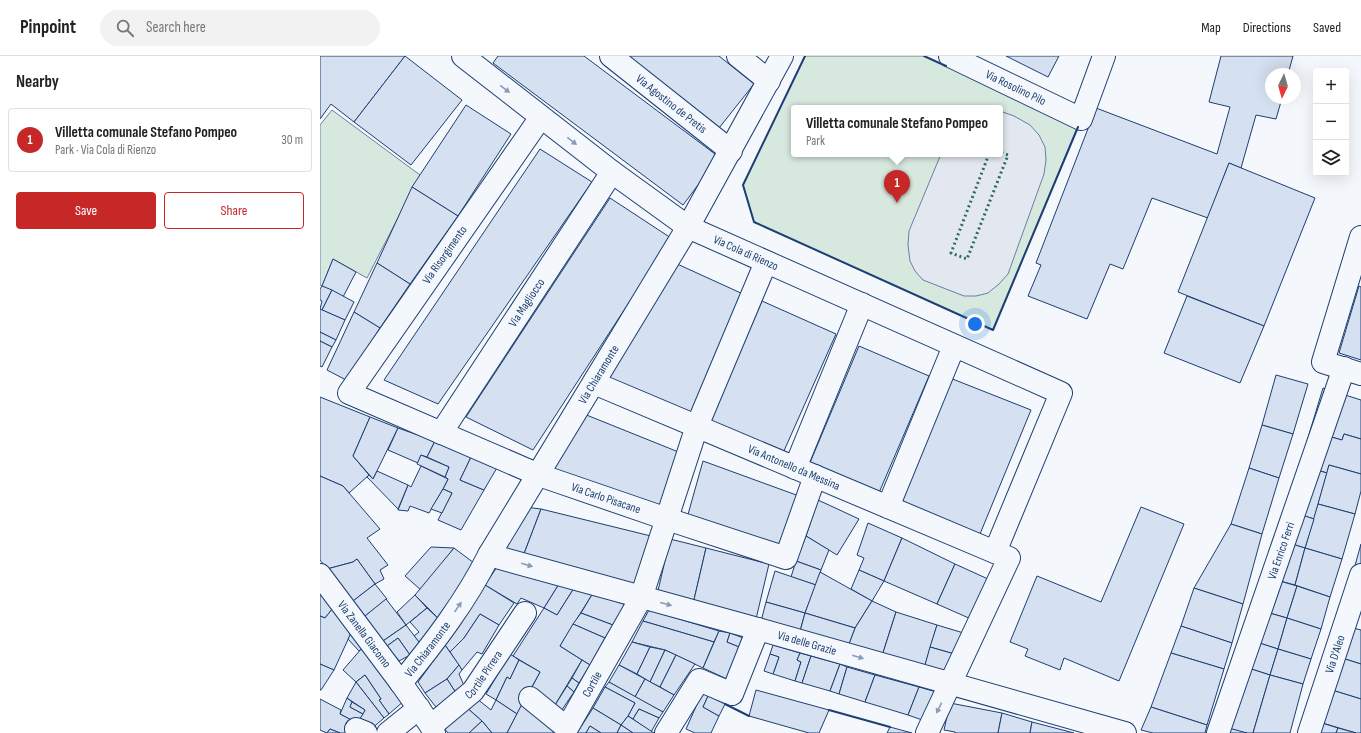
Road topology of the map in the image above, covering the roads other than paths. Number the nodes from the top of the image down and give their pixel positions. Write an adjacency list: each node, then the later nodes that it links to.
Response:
1 (611, 56): 9 (street, Via Agostino de Pretis)
2 (738, 56): 7 (street)
3 (782, 56): 7 (street, Via Chiaramonte)
4 (950, 56): 5 (street, Via Rosolino Pilo)
5 (1104, 56)
6 (477, 60): 8 (street, Via Cola di Rienzo, one-way to 8)
7 (769, 81): 9 (street, Via Chiaramonte)
8 (541, 117): 10 (street, Via Cola di Rienzo, one-way to 10); 19 (street, Via Risorgimento)
9 (731, 151): 11 (street, Via Chiaramonte)
10 (612, 172): 11 (street, Via Cola di Rienzo); 21 (street, Via Magliocco)
11 (688, 227): 13 (street, Via Cola di Rienzo); 18 (street, Via Chiaramonte)
12 (1361, 237): 14 (street)
13 (766, 262): 15 (street, Via Cola di Rienzo); 20 (street)
14 (1356, 273): 17 (street)
15 (862, 304): 16 (street, Via Cola di Rienzo); 22 (street)
16 (954, 346): 25 (street); 27 (street, Via Cola di Rienzo)
17 (1353, 371): 42 (street, Via Enrico Ferri)
18 (594, 383): 20 (street, Via Antonello da Messina); 23 (street, Via Chiaramonte)
19 (349, 392): 21 (street, Via Carlo Pisacane)
20 (697, 426): 22 (street, Via Antonello da Messina); 26 (street)
21 (442, 433): 23 (street, Via Carlo Pisacane)
22 (795, 468): 24 (street, Via Antonello da Messina)
23 (539, 475): 26 (street, Via Carlo Pisacane); 28 (street, Via Chiaramonte)
24 (815, 476): 25 (street, Via Antonello da Messina); 26 (street, Via Carlo Pisacane)
25 (888, 507): 27 (street, Via Antonello da Messina)
26 (667, 519): 31 (street)
27 (994, 552): 35 (street, Via Antonello da Messina)
28 (489, 555): 31 (street, Via delle Grazie, one-way to 31); 34 (street, Via Chiaramonte, one-way to 28)
29 (1361, 574): 43 (street, Via D'Aleo)
30 (320, 575): 34 (street, Via Zanella Giacomo)
31 (641, 598): 33 (street, Via delle Grazie, one-way to 33); 36 (street, Cortile)
32 (525, 613): 37 (street, Cortile Pirrera)
33 (758, 629): 35 (street, Via delle Grazie, one-way to 35); 39 (street)
34 (401, 683): 37 (street, Via Zanella Giacomo)
35 (950, 683): 40 (street, Via Antonello da Messina, one-way to 40); 41 (street, Via delle Grazie)
36 (530, 698)
37 (428, 722): 38 (street, Cortile Pirrera)
38 (388, 733)
39 (666, 733)
40 (927, 733)
41 (1125, 733)
42 (1218, 733)
43 (1309, 733)

